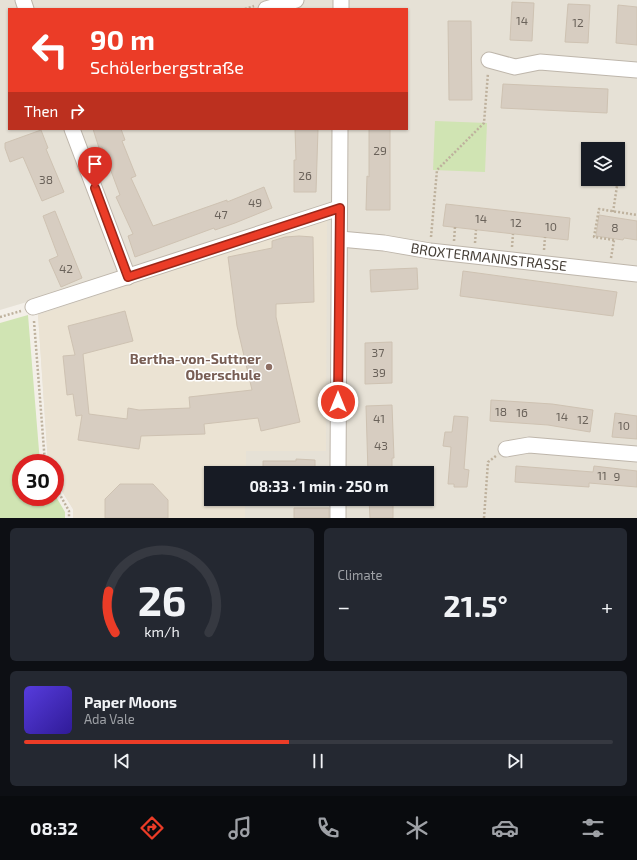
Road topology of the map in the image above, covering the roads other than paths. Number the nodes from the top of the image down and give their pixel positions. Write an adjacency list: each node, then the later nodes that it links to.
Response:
1 (296, 0): 2 (street)
2 (269, 8)
3 (489, 60): 4 (street)
4 (637, 70)
5 (72, 130): 10 (street)
6 (340, 130): 7 (street)
7 (340, 208): 8 (street); 10 (street)
8 (340, 239): 9 (street, BROXTERMANNSTRASSE); 14 (street)
9 (637, 274)
10 (128, 277): 11 (street)
11 (33, 307)
12 (506, 449): 13 (street)
13 (637, 454)
14 (338, 466)
15 (338, 506): 16 (street)
16 (338, 518)

